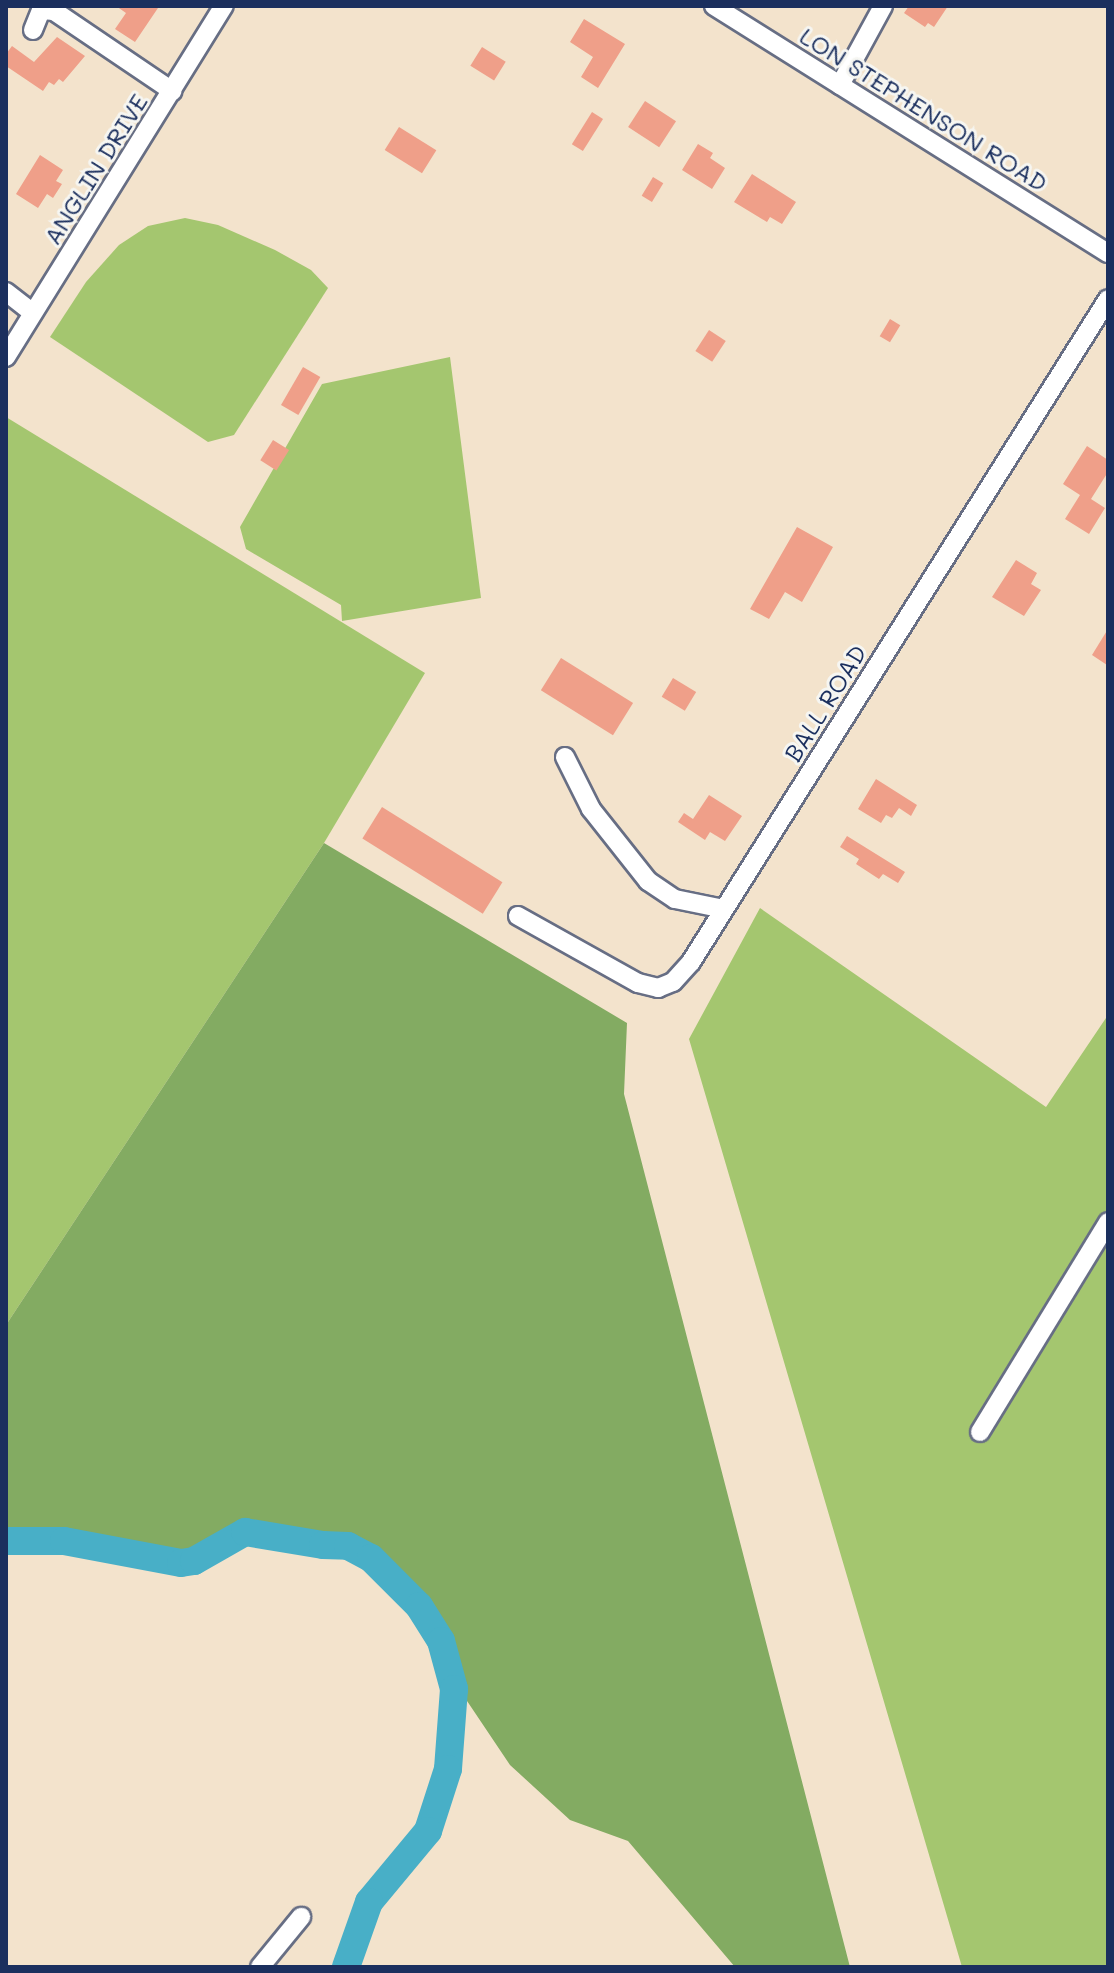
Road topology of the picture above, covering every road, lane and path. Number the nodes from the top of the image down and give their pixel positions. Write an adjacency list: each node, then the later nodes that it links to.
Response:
1 (224, 6): 6 (street, ANGLIN DRIVE)
2 (714, 6): 5 (street, LON STEPHENSON ROAD)
3 (883, 6): 5 (street)
4 (33, 30): 6 (street)
5 (840, 85): 7 (street, LON STEPHENSON ROAD)
6 (172, 91): 10 (street, ANGLIN DRIVE)
7 (1108, 253)
8 (6, 292): 10 (street)
9 (1108, 299): 13 (street, BALL ROAD)
10 (33, 313): 11 (street, ANGLIN DRIVE)
11 (6, 357)
12 (565, 757): 13 (street)
13 (724, 909): 14 (street, BALL ROAD)
14 (518, 916)
15 (1108, 1222): 16 (street)
16 (980, 1432)
17 (301, 1917): 18 (street)
18 (260, 1967)

